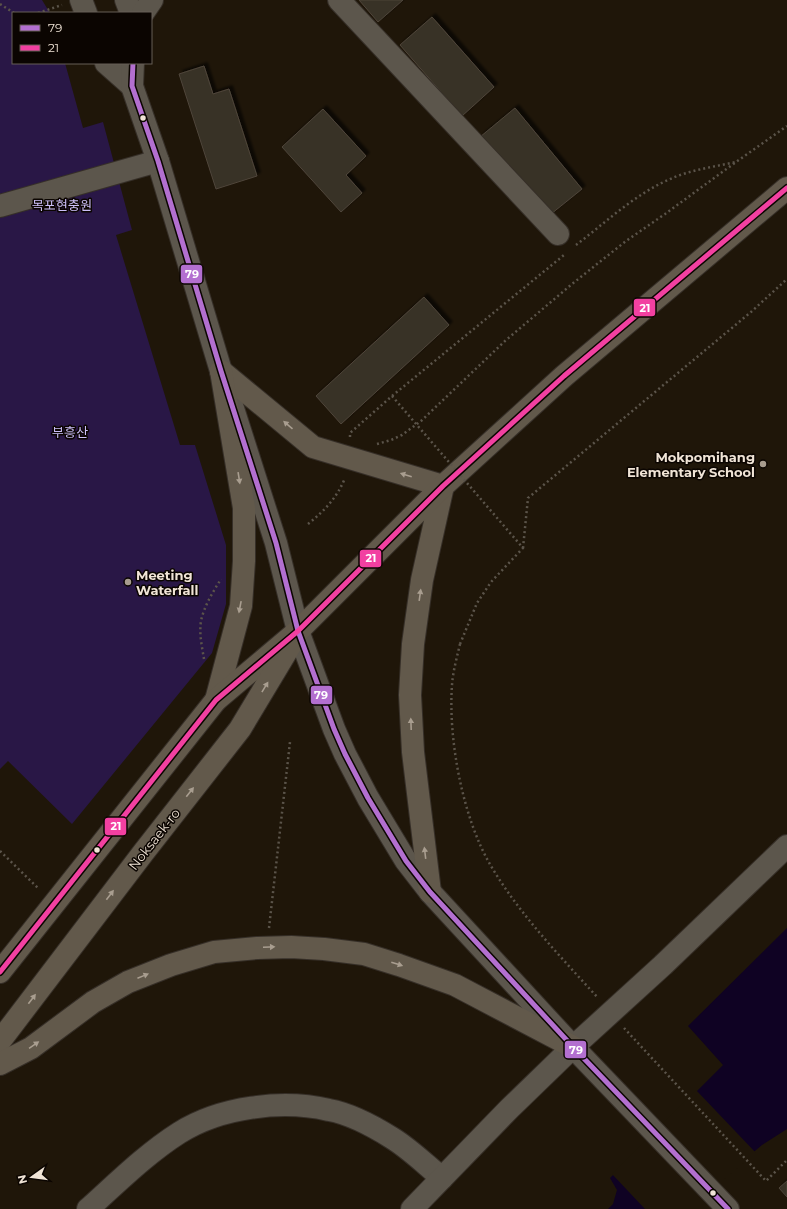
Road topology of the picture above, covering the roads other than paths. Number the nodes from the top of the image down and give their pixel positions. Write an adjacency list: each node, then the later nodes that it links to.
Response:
1 (126, 0): 6 (street)
2 (152, 0): 7 (street)
3 (339, 0): 14 (street)
4 (72, 2): 5 (street)
5 (85, 12)
6 (131, 12)
7 (144, 12)
8 (107, 64): 10 (street)
9 (133, 64): 10 (street)
10 (132, 86): 11 (street)
11 (158, 161): 13 (street); 15 (street)
12 (787, 188): 16 (main road, Noksaek-ro)
13 (0, 206)
14 (565, 241)
15 (221, 371): 16 (main road, one-way to 15); 17 (street); 18 (main road, one-way to 18)
16 (443, 486): 17 (main road, Noksaek-ro); 20 (main road, one-way to 16)
17 (298, 631): 18 (main road, Noksaek-ro); 20 (street); 22 (main road, Noksaek-ro, one-way to 17)
18 (216, 700): 21 (main road, Noksaek-ro)
19 (787, 846): 23 (street)
20 (430, 892): 23 (street)
21 (0, 972)
22 (0, 1041)
23 (573, 1047): 24 (main road, one-way to 23); 25 (street); 28 (street)
24 (0, 1064)
25 (442, 1178): 26 (street); 27 (street)
26 (88, 1209)
27 (412, 1209)
28 (727, 1209)

